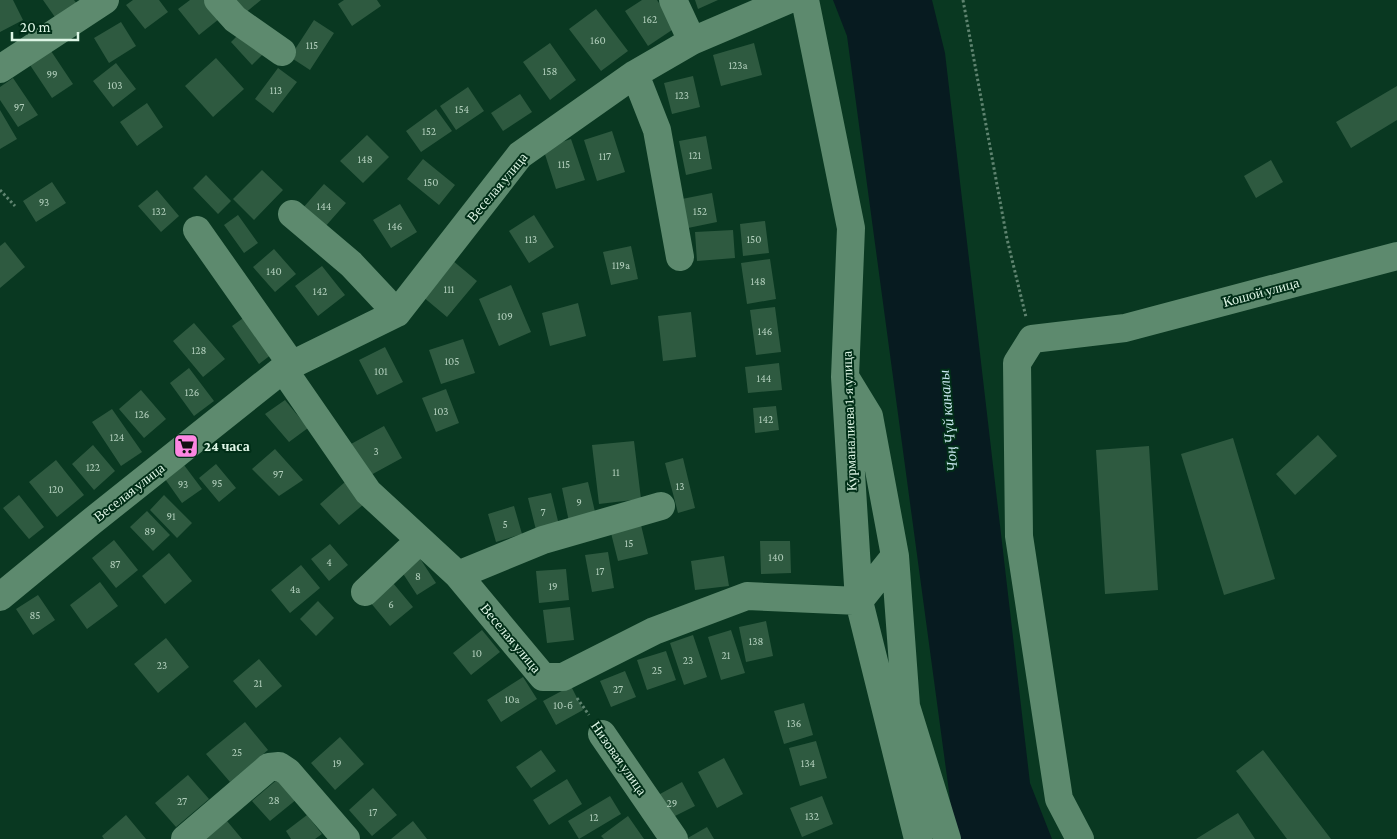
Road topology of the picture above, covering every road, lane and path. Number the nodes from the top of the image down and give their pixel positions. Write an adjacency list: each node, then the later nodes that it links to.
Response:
1 (106, 0): 9 (street)
2 (218, 0): 8 (street)
3 (673, 0): 7 (street)
4 (788, 0): 7 (street, Веселая улица)
5 (804, 0): 20 (street, Курманалиева 1-я улица)
6 (963, 0): 18 (path)
7 (692, 41): 10 (street, Веселая улица)
8 (282, 52)
9 (0, 70)
10 (635, 74): 16 (street); 17 (street, Веселая улица)
11 (0, 190): 12 (path)
12 (14, 206)
13 (292, 214): 17 (street)
14 (197, 230): 19 (street)
15 (1397, 256): 18 (street, Кошой улица)
16 (680, 257)
17 (397, 314): 19 (street, Веселая улица)
18 (1032, 340): 35 (street)
19 (287, 367): 22 (street, Веселая улица); 26 (street, Веселая улица)
20 (845, 377): 23 (street); 27 (street, Курманалиева 1-я улица)
21 (661, 506): 24 (street)
22 (420, 540): 24 (street, Веселая улица); 25 (street)
23 (895, 556): 27 (street); 34 (street)
24 (458, 575): 28 (street, Веселая улица)
25 (365, 592)
26 (0, 597)
27 (859, 601): 28 (street); 33 (street, Курманалиева 1-я улица)
28 (563, 678): 29 (path, Низовая улица)
29 (602, 734): 32 (street, Низовая улица)
30 (185, 839): 31 (street)
31 (346, 839)
32 (674, 839)
33 (918, 839)
34 (947, 839)
35 (1080, 839)

